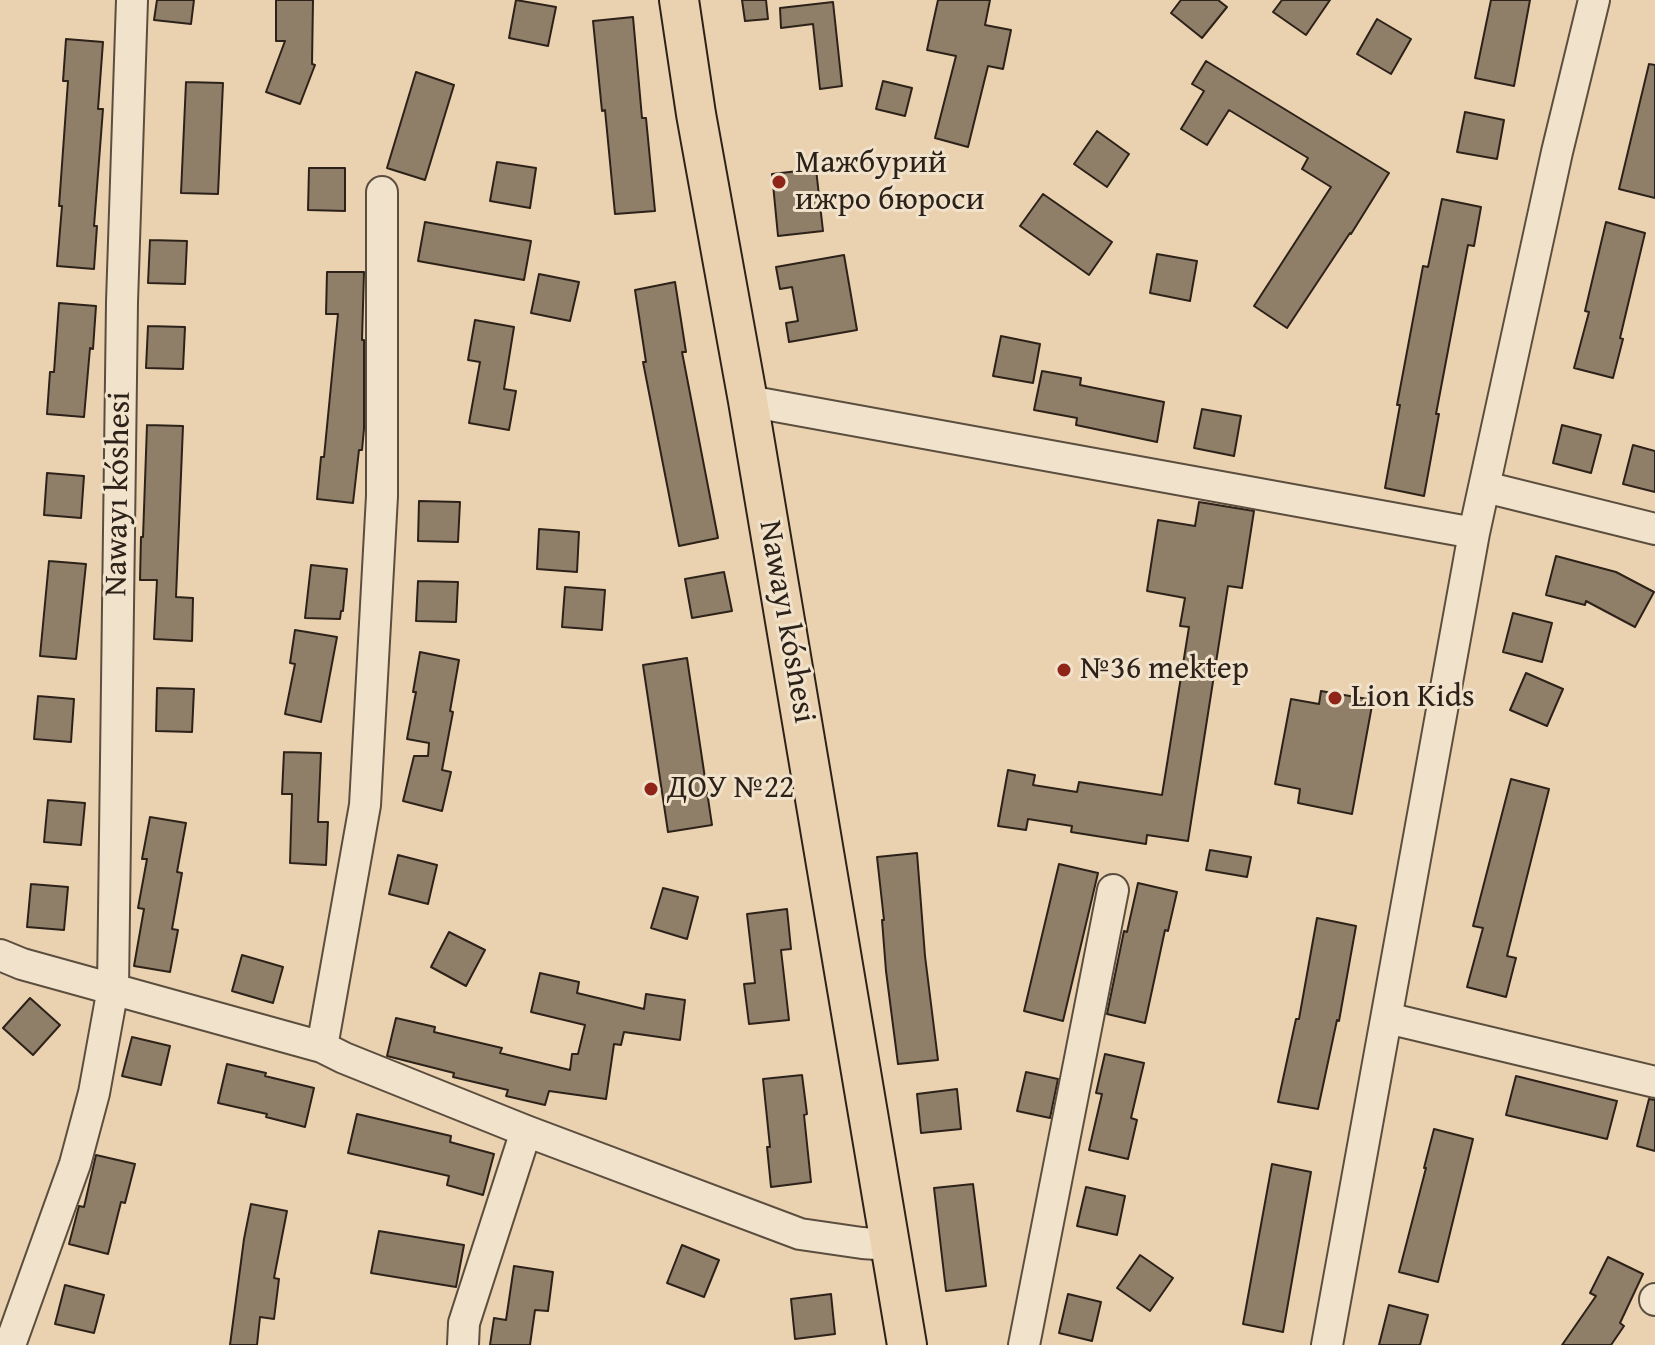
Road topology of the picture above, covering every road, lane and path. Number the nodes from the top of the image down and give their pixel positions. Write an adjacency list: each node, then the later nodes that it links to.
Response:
1 (132, 0): 11 (street, Nawayı kóshesi)
2 (679, 0): 5 (main road, Nawayı kóshesi)
3 (1594, 0): 6 (street)
4 (382, 192): 13 (street)
5 (748, 401): 8 (street); 16 (main road, Nawayı kóshesi)
6 (1485, 487): 7 (street); 8 (street)
7 (1655, 529)
8 (1474, 533): 12 (street)
9 (1113, 890): 20 (street)
10 (0, 955): 11 (street)
11 (113, 988): 13 (street); 17 (street, Nawayı kóshesi)
12 (1387, 1018): 14 (street); 21 (street)
13 (322, 1047): 15 (street)
14 (1655, 1082)
15 (526, 1131): 16 (street); 18 (street)
16 (891, 1245): 19 (main road, Nawayı kóshesi)
17 (10, 1345)
18 (463, 1345)
19 (907, 1345)
20 (1024, 1345)
21 (1327, 1345)

